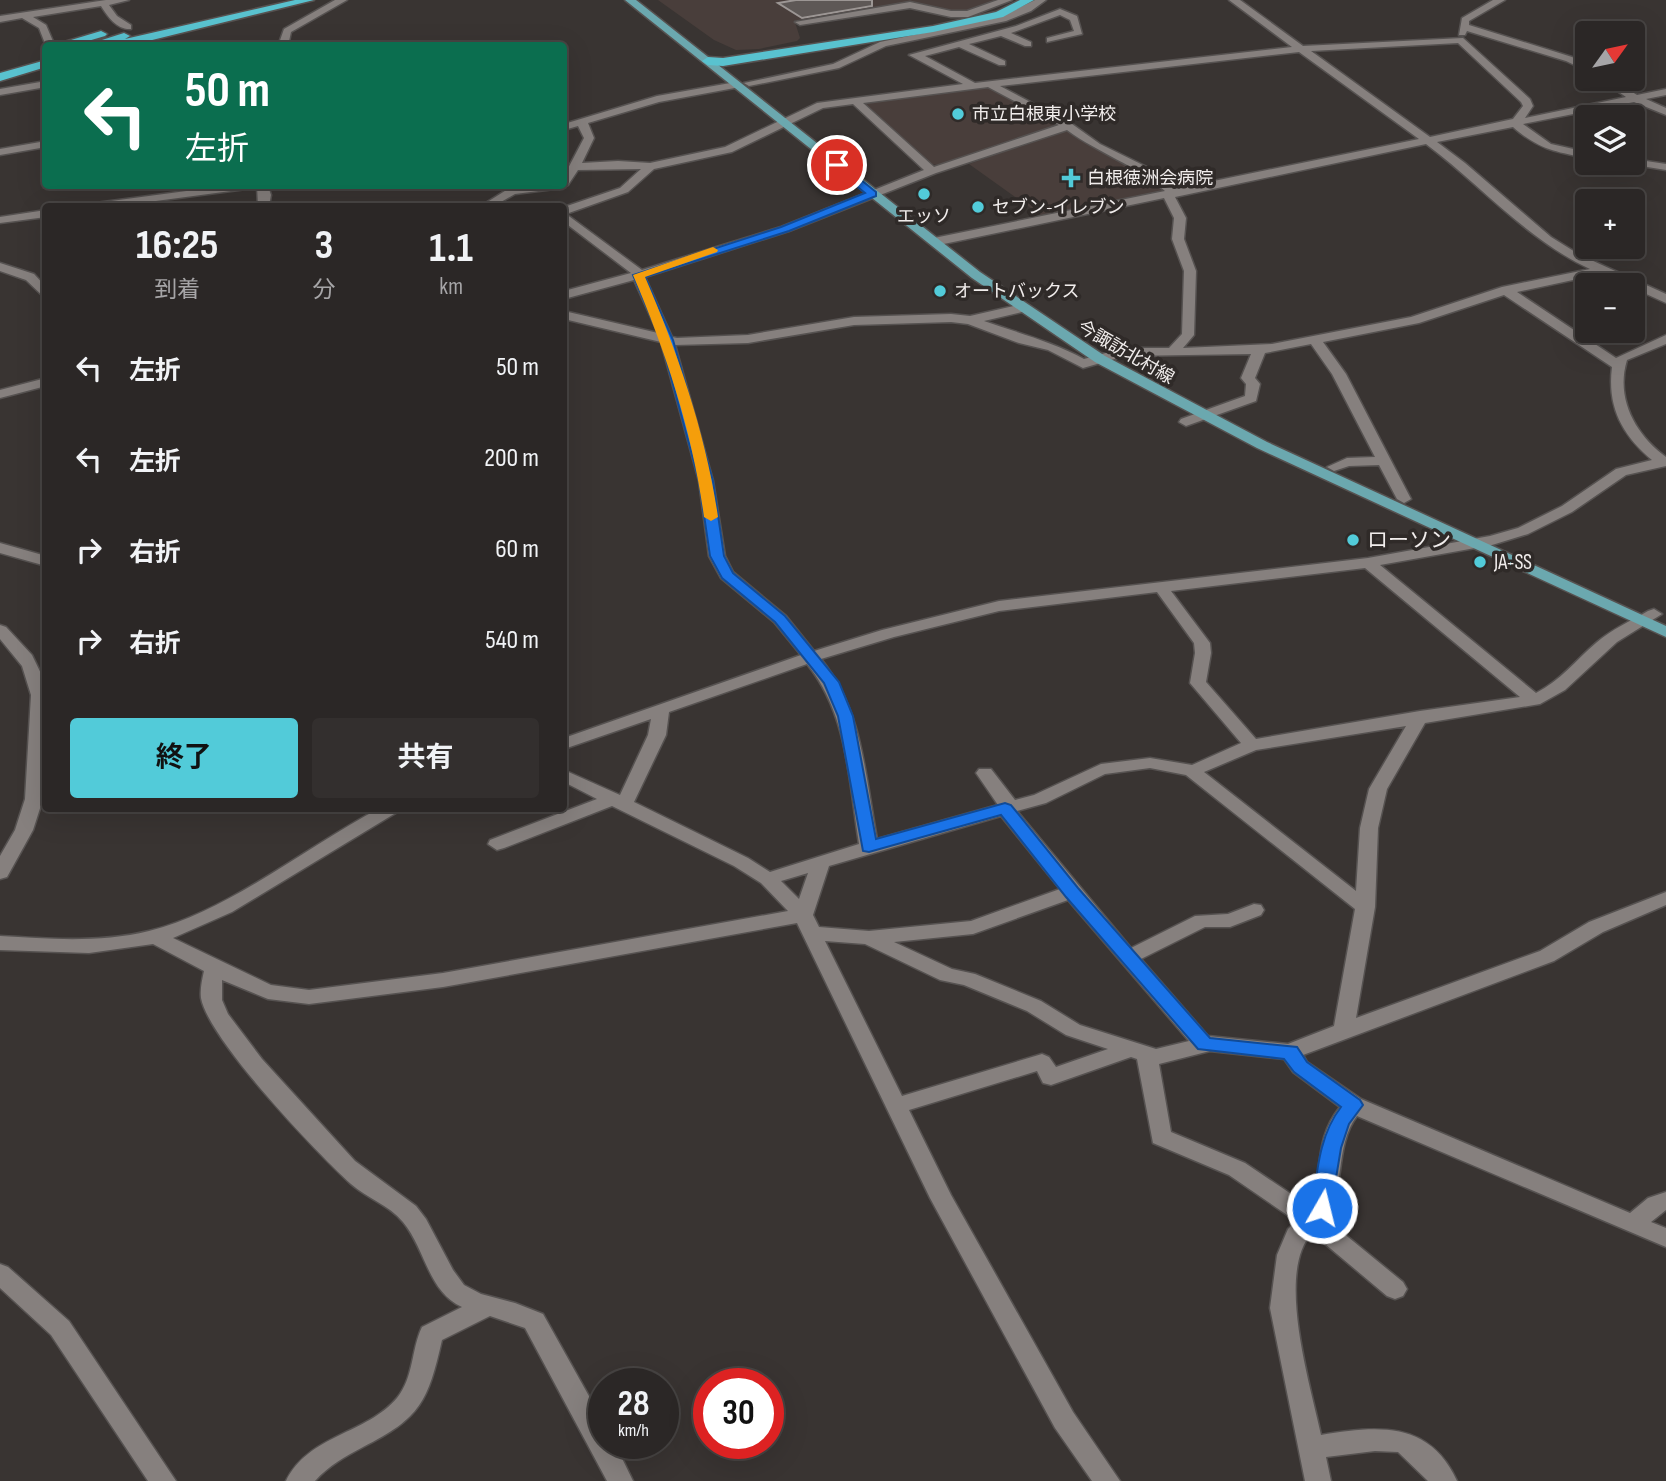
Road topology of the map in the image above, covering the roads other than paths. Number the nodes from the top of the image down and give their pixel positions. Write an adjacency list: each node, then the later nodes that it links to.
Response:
1 (124, 0): 14 (street)
2 (284, 0): 27 (highway)
3 (294, 0): 28 (highway)
4 (309, 0): 29 (highway)
5 (342, 0): 30 (street)
6 (630, 0): 36 (main road, 今諏訪北村線)
7 (646, 0): 36 (main road, 今諏訪北村線)
8 (1007, 0): 17 (street)
9 (1019, 0): 36 (highway)
10 (1029, 0): 36 (highway)
11 (1041, 0): 24 (street)
12 (1234, 0): 33 (street)
13 (1500, 0): 20 (street)
14 (104, 4): 15 (street); 19 (street)
15 (25, 16): 16 (street); 25 (street)
16 (0, 19)
17 (800, 22)
18 (141, 24): 19 (highway)
19 (128, 27): 26 (highway)
20 (1465, 27): 23 (street); 37 (street)
21 (1002, 33): 22 (street); 31 (street); 32 (street)
22 (1050, 40)
23 (1460, 40): 33 (street); 52 (street)
24 (894, 41): 35 (street); 40 (street)
25 (49, 42)
26 (71, 42)
27 (106, 42)
28 (115, 42)
29 (128, 42)
30 (284, 42)
31 (960, 44): 35 (street); 38 (street)
32 (1028, 44)
33 (1301, 50): 42 (street); 55 (street)
34 (42, 56): 39 (highway)
35 (915, 56): 43 (street)
36 (716, 60): 40 (main road, 今諏訪北村線)
37 (1575, 62)
38 (1002, 63)
39 (0, 73)
40 (743, 84): 50 (main road, 今諏訪北村線); 51 (street)
41 (42, 85): 45 (street)
42 (991, 85): 43 (street); 54 (street)
43 (974, 87): 48 (street)
44 (1624, 91): 47 (street)
45 (0, 92)
46 (1666, 92): 47 (street)
47 (1635, 98): 49 (street); 52 (street)
48 (857, 103): 50 (street); 63 (street)
49 (1666, 112)
50 (787, 120): 60 (street); 68 (main road, 今諏訪北村線)
51 (583, 122): 53 (street); 61 (street)
52 (1519, 122): 55 (street); 58 (street)
53 (567, 126)
54 (1068, 126): 63 (street); 69 (street)
55 (1424, 141): 69 (street); 79 (street)
56 (42, 145): 57 (street)
57 (0, 152)
58 (1575, 153)
59 (1645, 164): 62 (street)
60 (650, 166): 61 (street); 73 (street)
61 (575, 167): 64 (street)
62 (1666, 167)
63 (932, 171): 68 (street)
64 (567, 177)
65 (208, 189): 71 (street)
66 (528, 189): 72 (street)
67 (557, 189): 70 (street)
68 (878, 192): 77 (main road, 今諏訪北村線); 80 (street)
69 (1170, 195): 77 (street); 92 (street)
70 (549, 198)
71 (116, 203)
72 (492, 203)
73 (567, 210)
74 (42, 215): 76 (street)
75 (567, 219): 80 (street)
76 (0, 220)
77 (941, 241): 85 (main road, 今諏訪北村線); 93 (main road, 今諏訪北村線)
78 (0, 267): 81 (street)
79 (1603, 270): 82 (street); 84 (street)
80 (638, 275): 83 (street); 90 (street)
81 (42, 290)
82 (1506, 290): 88 (street); 94 (street)
83 (567, 294)
84 (1662, 294)
85 (1022, 308): 87 (street); 93 (main road, 今諏訪北村線)
86 (567, 316): 90 (street)
87 (970, 320): 90 (street); 93 (street)
88 (1314, 339): 91 (street); 99 (street)
89 (1666, 339): 94 (street)
90 (667, 340): 112 (street)
91 (1260, 349): 92 (street); 97 (street)
92 (1172, 352): 93 (street)
93 (1106, 357): 97 (main road, 今諏訪北村線)
94 (1618, 365): 100 (street)
95 (42, 383): 96 (street)
96 (0, 394)
97 (1209, 413): 98 (street); 101 (main road, 今諏訪北村線); 104 (main road, 今諏訪北村線)
98 (1186, 422)
99 (1383, 461): 101 (street); 102 (street)
100 (1664, 462): 103 (street)
101 (1334, 467): 102 (main road, 今諏訪北村線)
102 (1404, 499): 103 (main road, 今諏訪北村線)
103 (1492, 540): 104 (street); 109 (main road, 今諏訪北村線)
104 (1474, 544): 107 (street); 109 (main road, 今諏訪北村線)
105 (0, 548): 106 (street)
106 (42, 560)
107 (1368, 564): 108 (street); 113 (street)
108 (1160, 586): 112 (street); 117 (street)
109 (1654, 618): 111 (main road, 今諏訪北村線); 113 (street)
110 (1, 632): 127 (street)
111 (1666, 632)
112 (810, 656): 114 (street); 125 (street)
113 (1534, 700): 115 (street)
114 (662, 710): 116 (street); 121 (street)
115 (1420, 716): 117 (street); 131 (street)
116 (567, 743)
117 (1252, 745): 118 (street)
118 (1192, 771): 122 (street); 131 (street)
119 (985, 773): 122 (street)
120 (567, 776): 121 (street)
121 (618, 802): 124 (street); 128 (street)
122 (1008, 808): 125 (street); 129 (street)
123 (387, 812): 134 (street)
124 (497, 844)
125 (869, 847): 126 (street)
126 (821, 862): 128 (street); 133 (street)
127 (0, 873)
128 (768, 879): 133 (street)
129 (1072, 892): 135 (street); 137 (street)
130 (1666, 898): 139 (street)
131 (1366, 907): 139 (street)
132 (1254, 909): 137 (street)
133 (809, 924): 135 (street); 138 (street); 144 (street)
134 (156, 937): 136 (street); 138 (street)
135 (869, 938): 141 (street)
136 (0, 943)
137 (1129, 957): 140 (street)
138 (214, 968): 151 (street)
139 (1344, 1030): 142 (street)
140 (1204, 1045): 141 (street); 142 (street)
141 (1138, 1051): 144 (street); 146 (street)
142 (1290, 1052): 143 (street)
143 (1353, 1105): 146 (street); 147 (street)
144 (895, 1106): 156 (street)
145 (1666, 1201): 147 (street)
146 (1312, 1220): 150 (street); 152 (street)
147 (1633, 1223): 148 (street)
148 (1666, 1238)
149 (0, 1274): 153 (street)
150 (1395, 1289)
151 (486, 1307): 154 (street); 155 (street)
152 (1310, 1448): 157 (street); 158 (street)
153 (163, 1481)
154 (299, 1481)
155 (620, 1481)
156 (1107, 1481)
157 (1318, 1481)
158 (1444, 1481)

